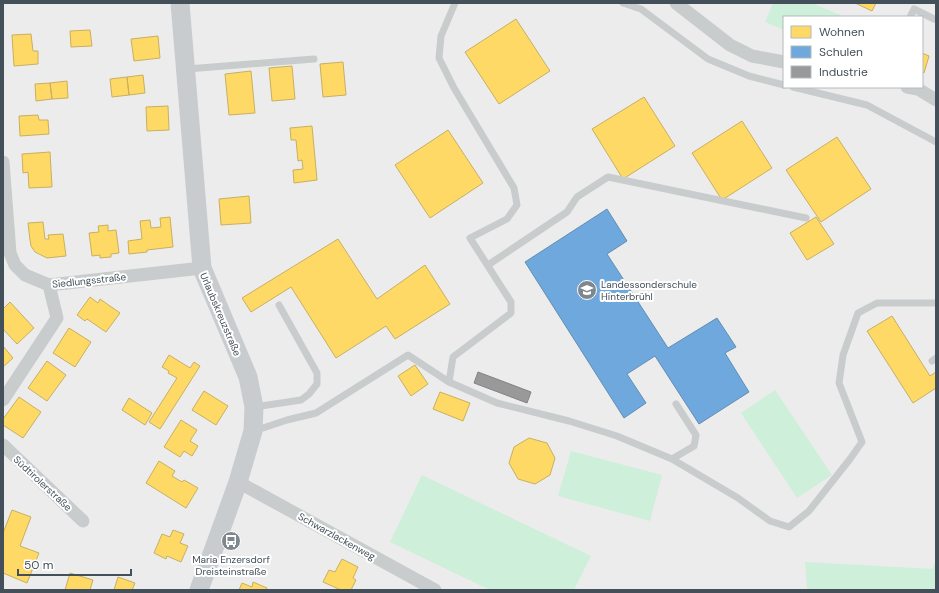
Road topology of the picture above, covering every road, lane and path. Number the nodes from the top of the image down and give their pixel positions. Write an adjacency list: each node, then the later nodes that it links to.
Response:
1 (180, 3): 9 (street, Urlaubskreuzstraße)
2 (455, 3): 17 (lane)
3 (623, 3): 10 (lane)
4 (676, 3): 8 (street)
5 (910, 16): 6 (lane)
6 (934, 19)
7 (314, 59): 9 (lane)
8 (783, 62)
9 (186, 70): 18 (street, Urlaubskreuzstraße)
10 (783, 85)
11 (797, 88): 14 (lane)
12 (912, 88): 13 (street)
13 (936, 100)
14 (936, 142)
15 (3, 162): 19 (street, Siedlungsstraße)
16 (806, 218): 17 (lane)
17 (488, 265): 22 (lane)
18 (202, 268): 19 (street, Siedlungsstraße); 25 (street, Urlaubskreuzstraße)
19 (49, 285): 23 (street)
20 (936, 303): 28 (lane)
21 (279, 305): 25 (lane)
22 (449, 382): 26 (lane); 28 (lane)
23 (3, 400)
24 (676, 404): 28 (lane)
25 (254, 408): 26 (street, Urlaubskreuzstraße)
26 (253, 431): 29 (street, Urlaubskreuzstraße)
27 (3, 445): 30 (street, Südtirolerstraße)
28 (672, 459)
29 (238, 482): 31 (street, Urlaubskreuzstraße); 32 (street, Schwarzlackenweg)
30 (84, 521)
31 (199, 590)
32 (435, 590)

